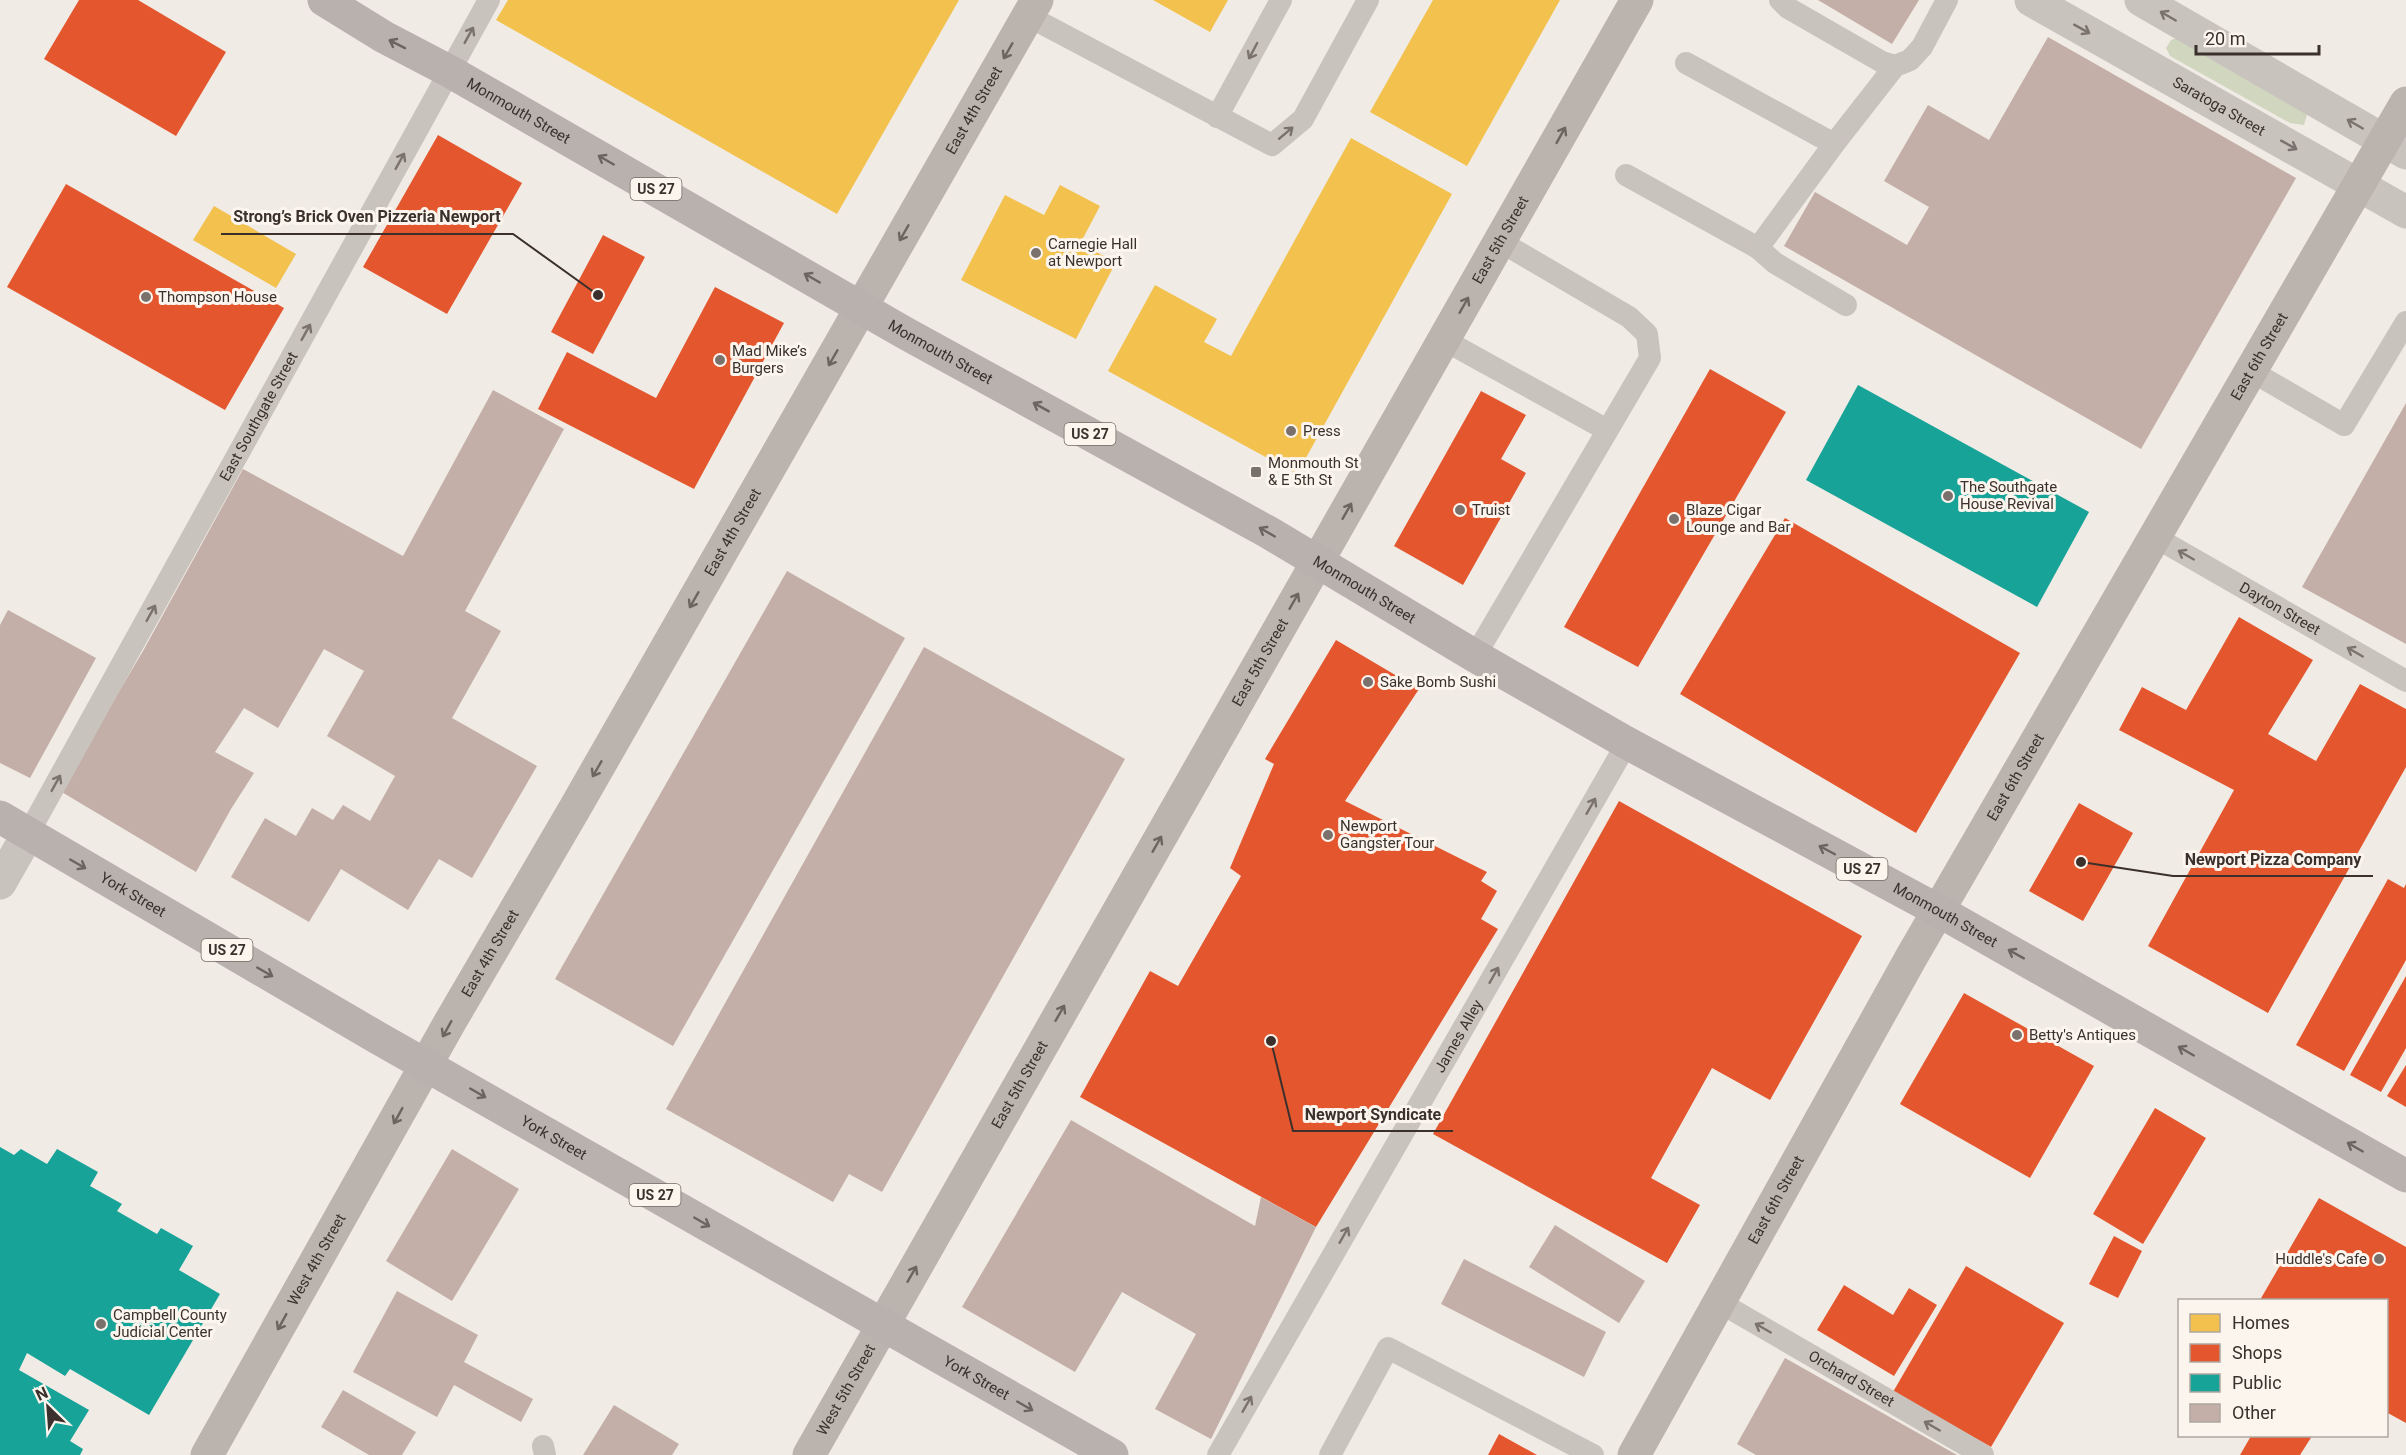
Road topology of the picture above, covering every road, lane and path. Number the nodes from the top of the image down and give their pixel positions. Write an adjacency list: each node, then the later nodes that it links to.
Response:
1 (324, 0): 13 (main road, Monmouth Street / US 27, one-way to 1)
2 (489, 0): 13 (lane, East Southgate Street, one-way to 2)
3 (1281, 0): 15 (lane, one-way to 15)
4 (1368, 0): 15 (lane, one-way to 4)
5 (1637, 0): 21 (street, East 5th Street, one-way to 5)
6 (1780, 0): 12 (lane)
7 (1947, 0): 12 (lane)
8 (2031, 0): 19 (street, Saratoga Street, one-way to 19)
9 (2142, 0): 17 (street, one-way to 9)
10 (1032, 8): 15 (lane); 24 (street, East 4th Street, one-way to 24)
11 (1686, 63): 16 (lane)
12 (1895, 66): 16 (lane)
13 (449, 71): 24 (main road, Monmouth Street / US 27, one-way to 13); 35 (lane, East Southgate Street, one-way to 13)
14 (2406, 104): 17 (street, East 6th Street)
15 (1217, 117)
16 (1834, 144): 22 (lane)
17 (2395, 147): 19 (street, East 6th Street)
18 (1626, 175): 22 (lane)
19 (2360, 186): 20 (street, Saratoga Street); 27 (street, East 6th Street)
20 (2406, 212)
21 (1501, 242): 26 (street, East 5th Street, one-way to 21); 28 (lane)
22 (1758, 248): 23 (lane)
23 (1846, 305)
24 (862, 308): 30 (main road, Monmouth Street / US 27, one-way to 24); 38 (street, East 4th Street, one-way to 38)
25 (2406, 322): 27 (lane)
26 (1444, 340): 28 (lane); 30 (street, East 5th Street, one-way to 26)
27 (2251, 371): 29 (street, East 6th Street)
28 (1607, 430): 31 (lane)
29 (2155, 537): 32 (lane, Dayton Street, one-way to 29); 37 (street, East 6th Street)
30 (1318, 561): 31 (main road, Monmouth Street / US 27); 41 (street, East 5th Street, one-way to 30)
31 (1475, 656): 33 (main road, Monmouth Street / US 27)
32 (2406, 681)
33 (1627, 742): 37 (main road, Monmouth Street / US 27, one-way to 33); 45 (lane, James Alley, one-way to 33)
34 (0, 817): 35 (main road, York Street / US 27)
35 (28, 834): 36 (street); 38 (main road, York Street / US 27, one-way to 38)
36 (0, 883)
37 (1939, 911): 39 (main road, Monmouth Street / US 27, one-way to 37); 40 (street, East 6th Street)
38 (427, 1065): 41 (main road, York Street / US 27, one-way to 41); 42 (street, West 4th Street, one-way to 42)
39 (2406, 1176)
40 (1719, 1302): 48 (street, East 6th Street); 49 (lane, Orchard Street, one-way to 40)
41 (883, 1325): 43 (street, West 5th Street); 44 (main road, York Street / US 27, one-way to 44)
42 (207, 1455)
43 (810, 1455)
44 (1112, 1455)
45 (1218, 1455)
46 (1330, 1455): 47 (lane)
47 (1593, 1455)
48 (1634, 1455)
49 (1983, 1455)

